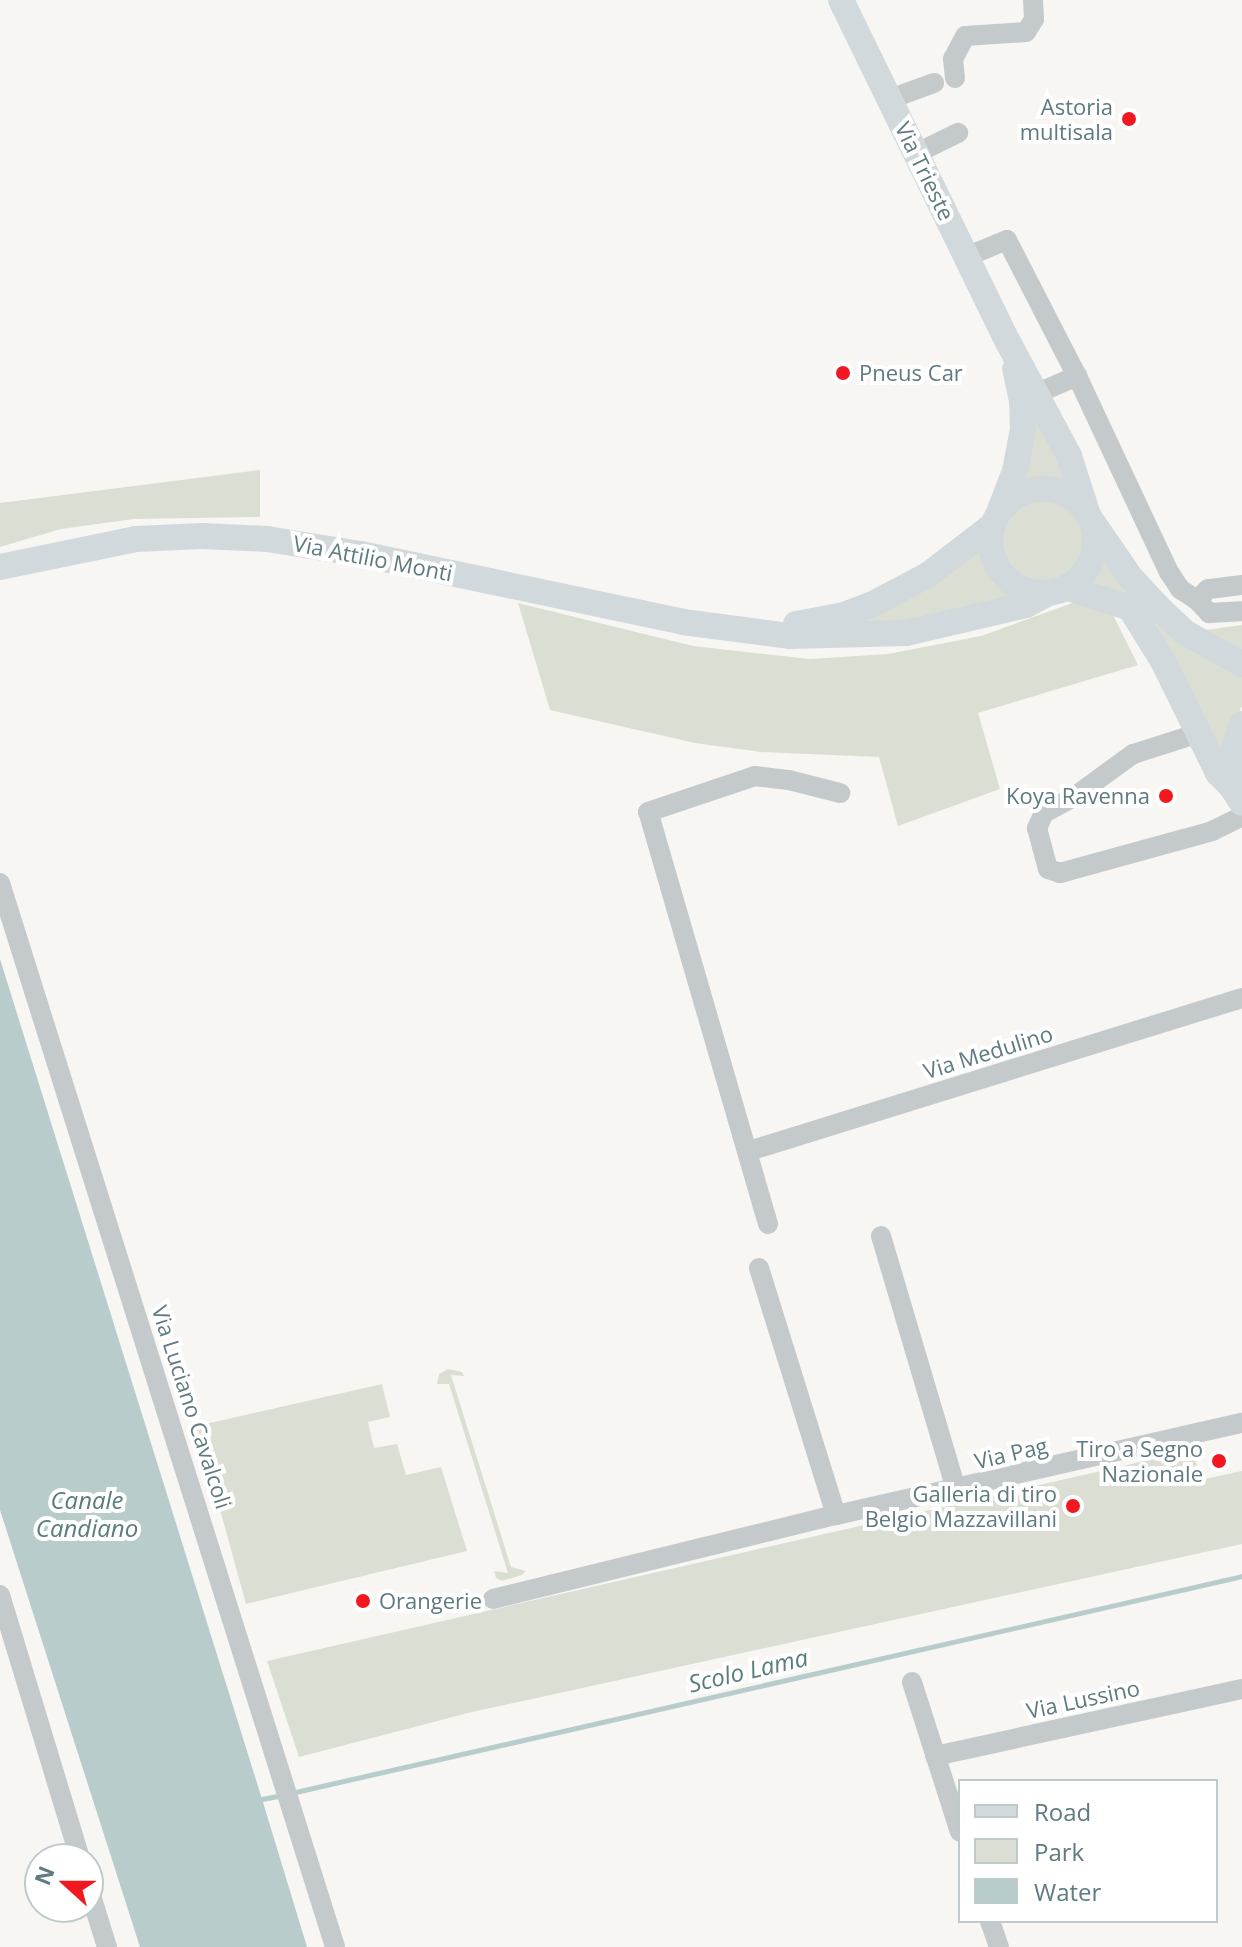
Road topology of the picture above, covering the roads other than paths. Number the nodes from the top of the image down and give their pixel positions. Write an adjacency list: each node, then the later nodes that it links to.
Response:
1 (1033, 0): 3 (street)
2 (842, 1): 5 (main road, Via Trieste)
3 (955, 78)
4 (934, 83): 5 (street)
5 (890, 99): 7 (main road, Via Trieste)
6 (958, 133): 7 (street)
7 (917, 153): 8 (main road, Via Trieste)
8 (968, 256): 9 (main road, Via Trieste); 10 (street)
9 (1008, 342): 11 (main road, Via Trieste); 13 (main road, Via Trieste)
10 (1077, 376): 11 (street); 17 (street)
11 (1038, 393): 12 (main road, Via Trieste)
12 (1090, 517): 13 (main road); 16 (main road); 20 (main road, Via Trieste)
13 (996, 519): 16 (main road); 19 (main road, Via Attilio Monti)
14 (0, 567): 19 (main road, Via Attilio Monti)
15 (1242, 585): 17 (street)
16 (1057, 591): 19 (main road, Via Attilio Monti); 22 (main road)
17 (1197, 600): 18 (street)
18 (1242, 611)
19 (743, 630)
20 (1242, 664)
21 (1242, 724): 24 (main road)
22 (1199, 733): 24 (main road); 24 (street)
23 (840, 793): 27 (street)
24 (1238, 806)
25 (0, 883): 44 (street, Via Luciano Cavalcoli)
26 (1242, 998): 27 (street, Via Medulino)
27 (749, 1151): 28 (street)
28 (768, 1224)
29 (881, 1236): 32 (street)
30 (759, 1268): 33 (street)
31 (1242, 1423): 32 (street, Via Pag)
32 (956, 1490): 33 (street, Via Pag)
33 (836, 1515): 35 (street, Via Pag)
34 (0, 1595): 40 (street)
35 (493, 1599)
36 (912, 1682): 38 (street)
37 (1242, 1689): 38 (street, Via Lussino)
38 (935, 1756): 39 (street)
39 (958, 1826)
40 (75, 1843)
41 (100, 1923): 43 (street)
42 (991, 1923): 45 (street)
43 (107, 1947)
44 (335, 1947)
45 (999, 1947)

